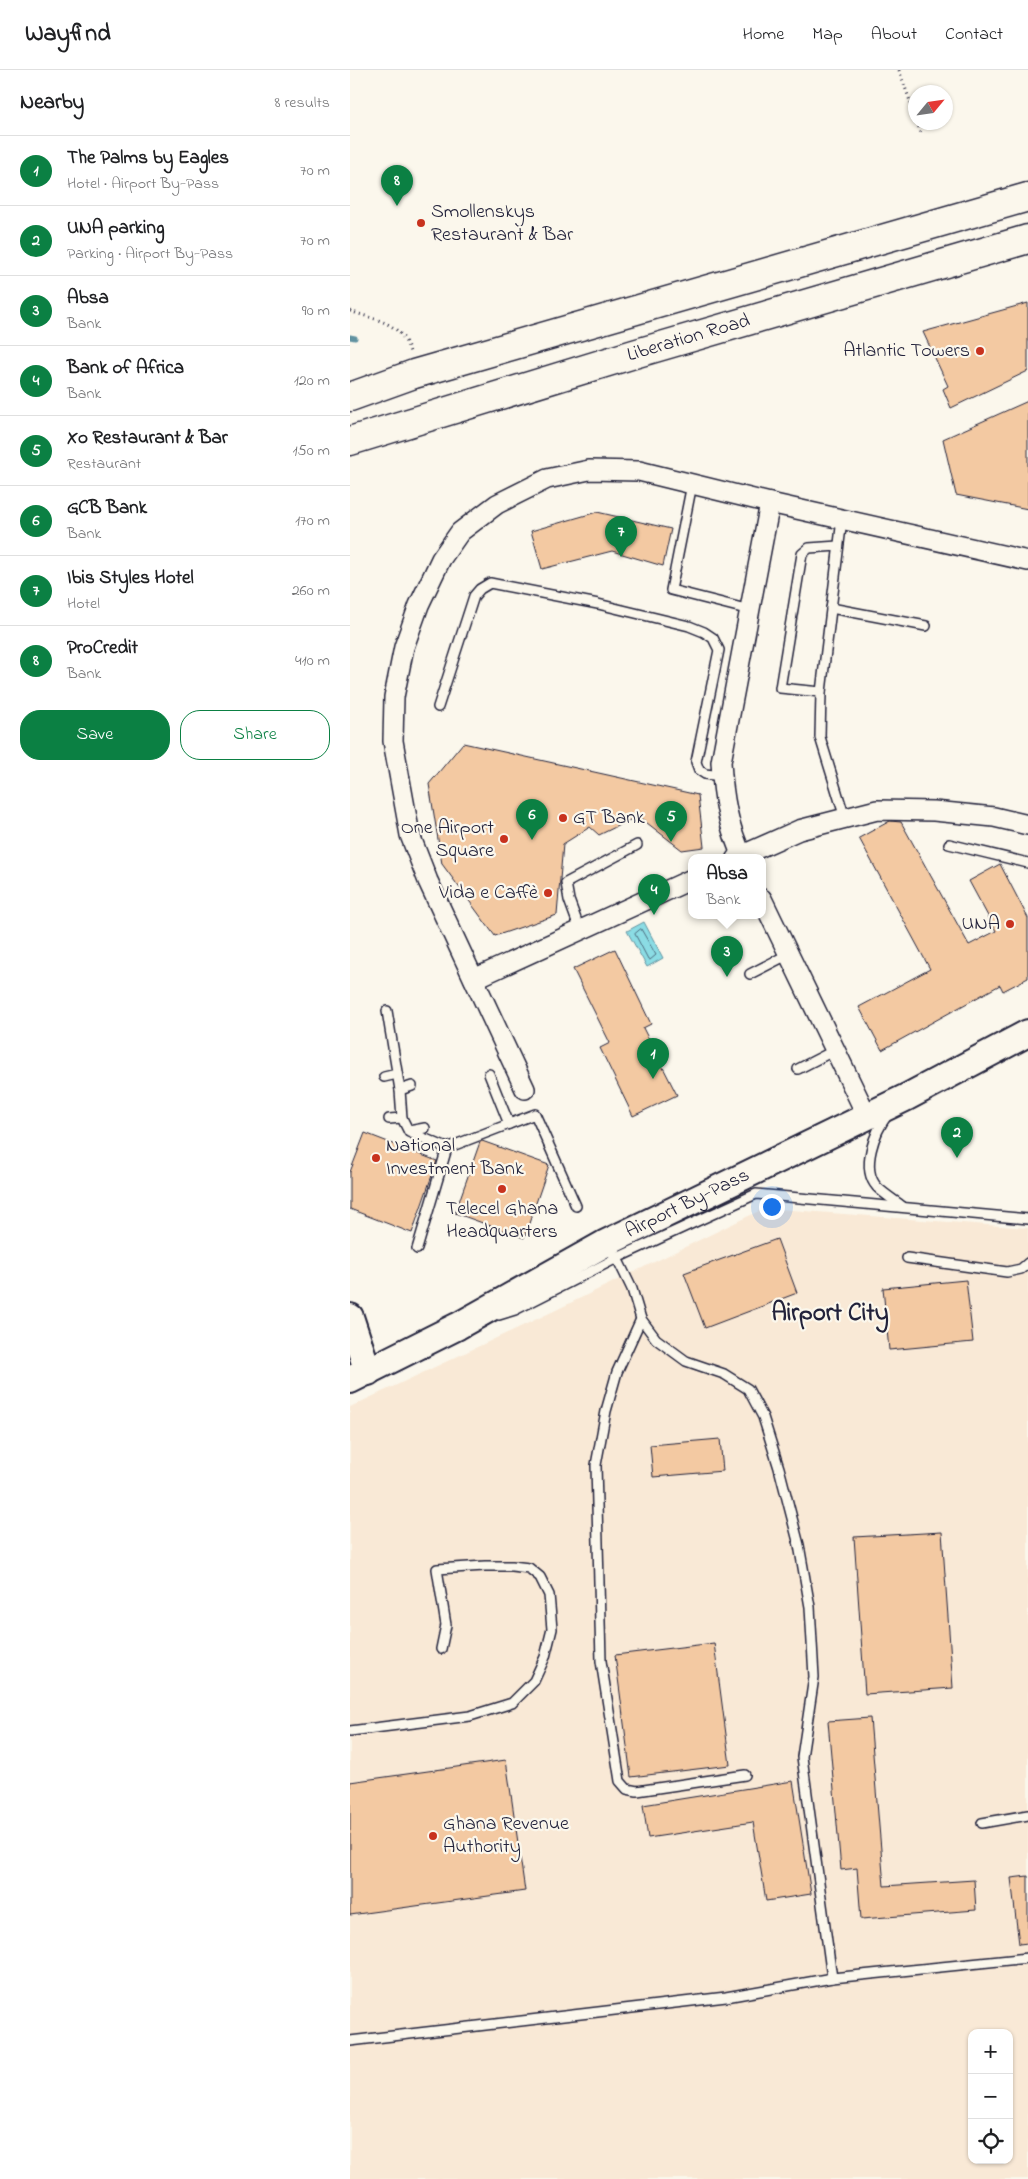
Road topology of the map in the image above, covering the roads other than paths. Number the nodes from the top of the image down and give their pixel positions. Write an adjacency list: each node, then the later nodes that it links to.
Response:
1 (1028, 197): 3 (highway, Liberation Road)
2 (1028, 239): 4 (highway, Liberation Road)
3 (350, 398)
4 (350, 440)
5 (692, 484): 6 (street); 11 (lane); 28 (street)
6 (770, 503): 7 (street); 11 (street)
7 (842, 519): 8 (lane); 9 (street)
8 (838, 546): 10 (lane); 13 (lane)
9 (1028, 561)
10 (831, 608): 12 (lane); 13 (lane)
11 (750, 610): 15 (street)
12 (926, 626)
13 (821, 692): 16 (lane)
14 (438, 708): 15 (lane)
15 (722, 776): 20 (street)
16 (845, 818): 17 (street); 21 (street)
17 (1028, 825)
18 (949, 844): 22 (lane)
19 (637, 846): 25 (lane)
20 (739, 854)
21 (747, 854)
22 (1028, 863)
23 (688, 880): 25 (street)
24 (766, 907): 26 (street)
25 (580, 930): 28 (street)
26 (789, 954): 27 (lane); 31 (street)
27 (750, 974)
28 (474, 979): 38 (street)
29 (387, 1011): 33 (lane)
30 (1028, 1033): 39 (main road, Airport By-Pass)
31 (835, 1050): 32 (lane); 40 (street)
32 (798, 1069)
33 (397, 1074): 35 (lane); 37 (lane)
34 (489, 1074): 43 (lane)
35 (384, 1077)
36 (412, 1086): 37 (lane)
37 (400, 1090): 42 (lane)
38 (525, 1090)
39 (907, 1097): 40 (main road, Airport By-Pass); 48 (lane)
40 (867, 1116): 51 (main road, Airport By-Pass)
41 (389, 1118): 42 (lane)
42 (402, 1118): 45 (lane)
43 (509, 1124): 46 (lane); 47 (lane)
44 (425, 1128): 45 (lane)
45 (409, 1132): 46 (lane)
46 (447, 1148): 50 (lane)
47 (576, 1206)
48 (902, 1206): 49 (lane); 51 (lane)
49 (1028, 1219)
50 (417, 1249)
51 (610, 1251): 55 (lane); 56 (main road, Airport By-Pass)
52 (907, 1258): 53 (lane)
53 (1028, 1264)
54 (350, 1317): 56 (main road)
55 (641, 1319): 59 (lane); 63 (lane)
56 (359, 1376)
57 (441, 1649): 58 (lane)
58 (350, 1731)
59 (745, 1775)
60 (1028, 1815): 61 (lane)
61 (982, 1823)
62 (1028, 1958): 63 (lane)
63 (832, 1978): 64 (lane)
64 (350, 2040)

